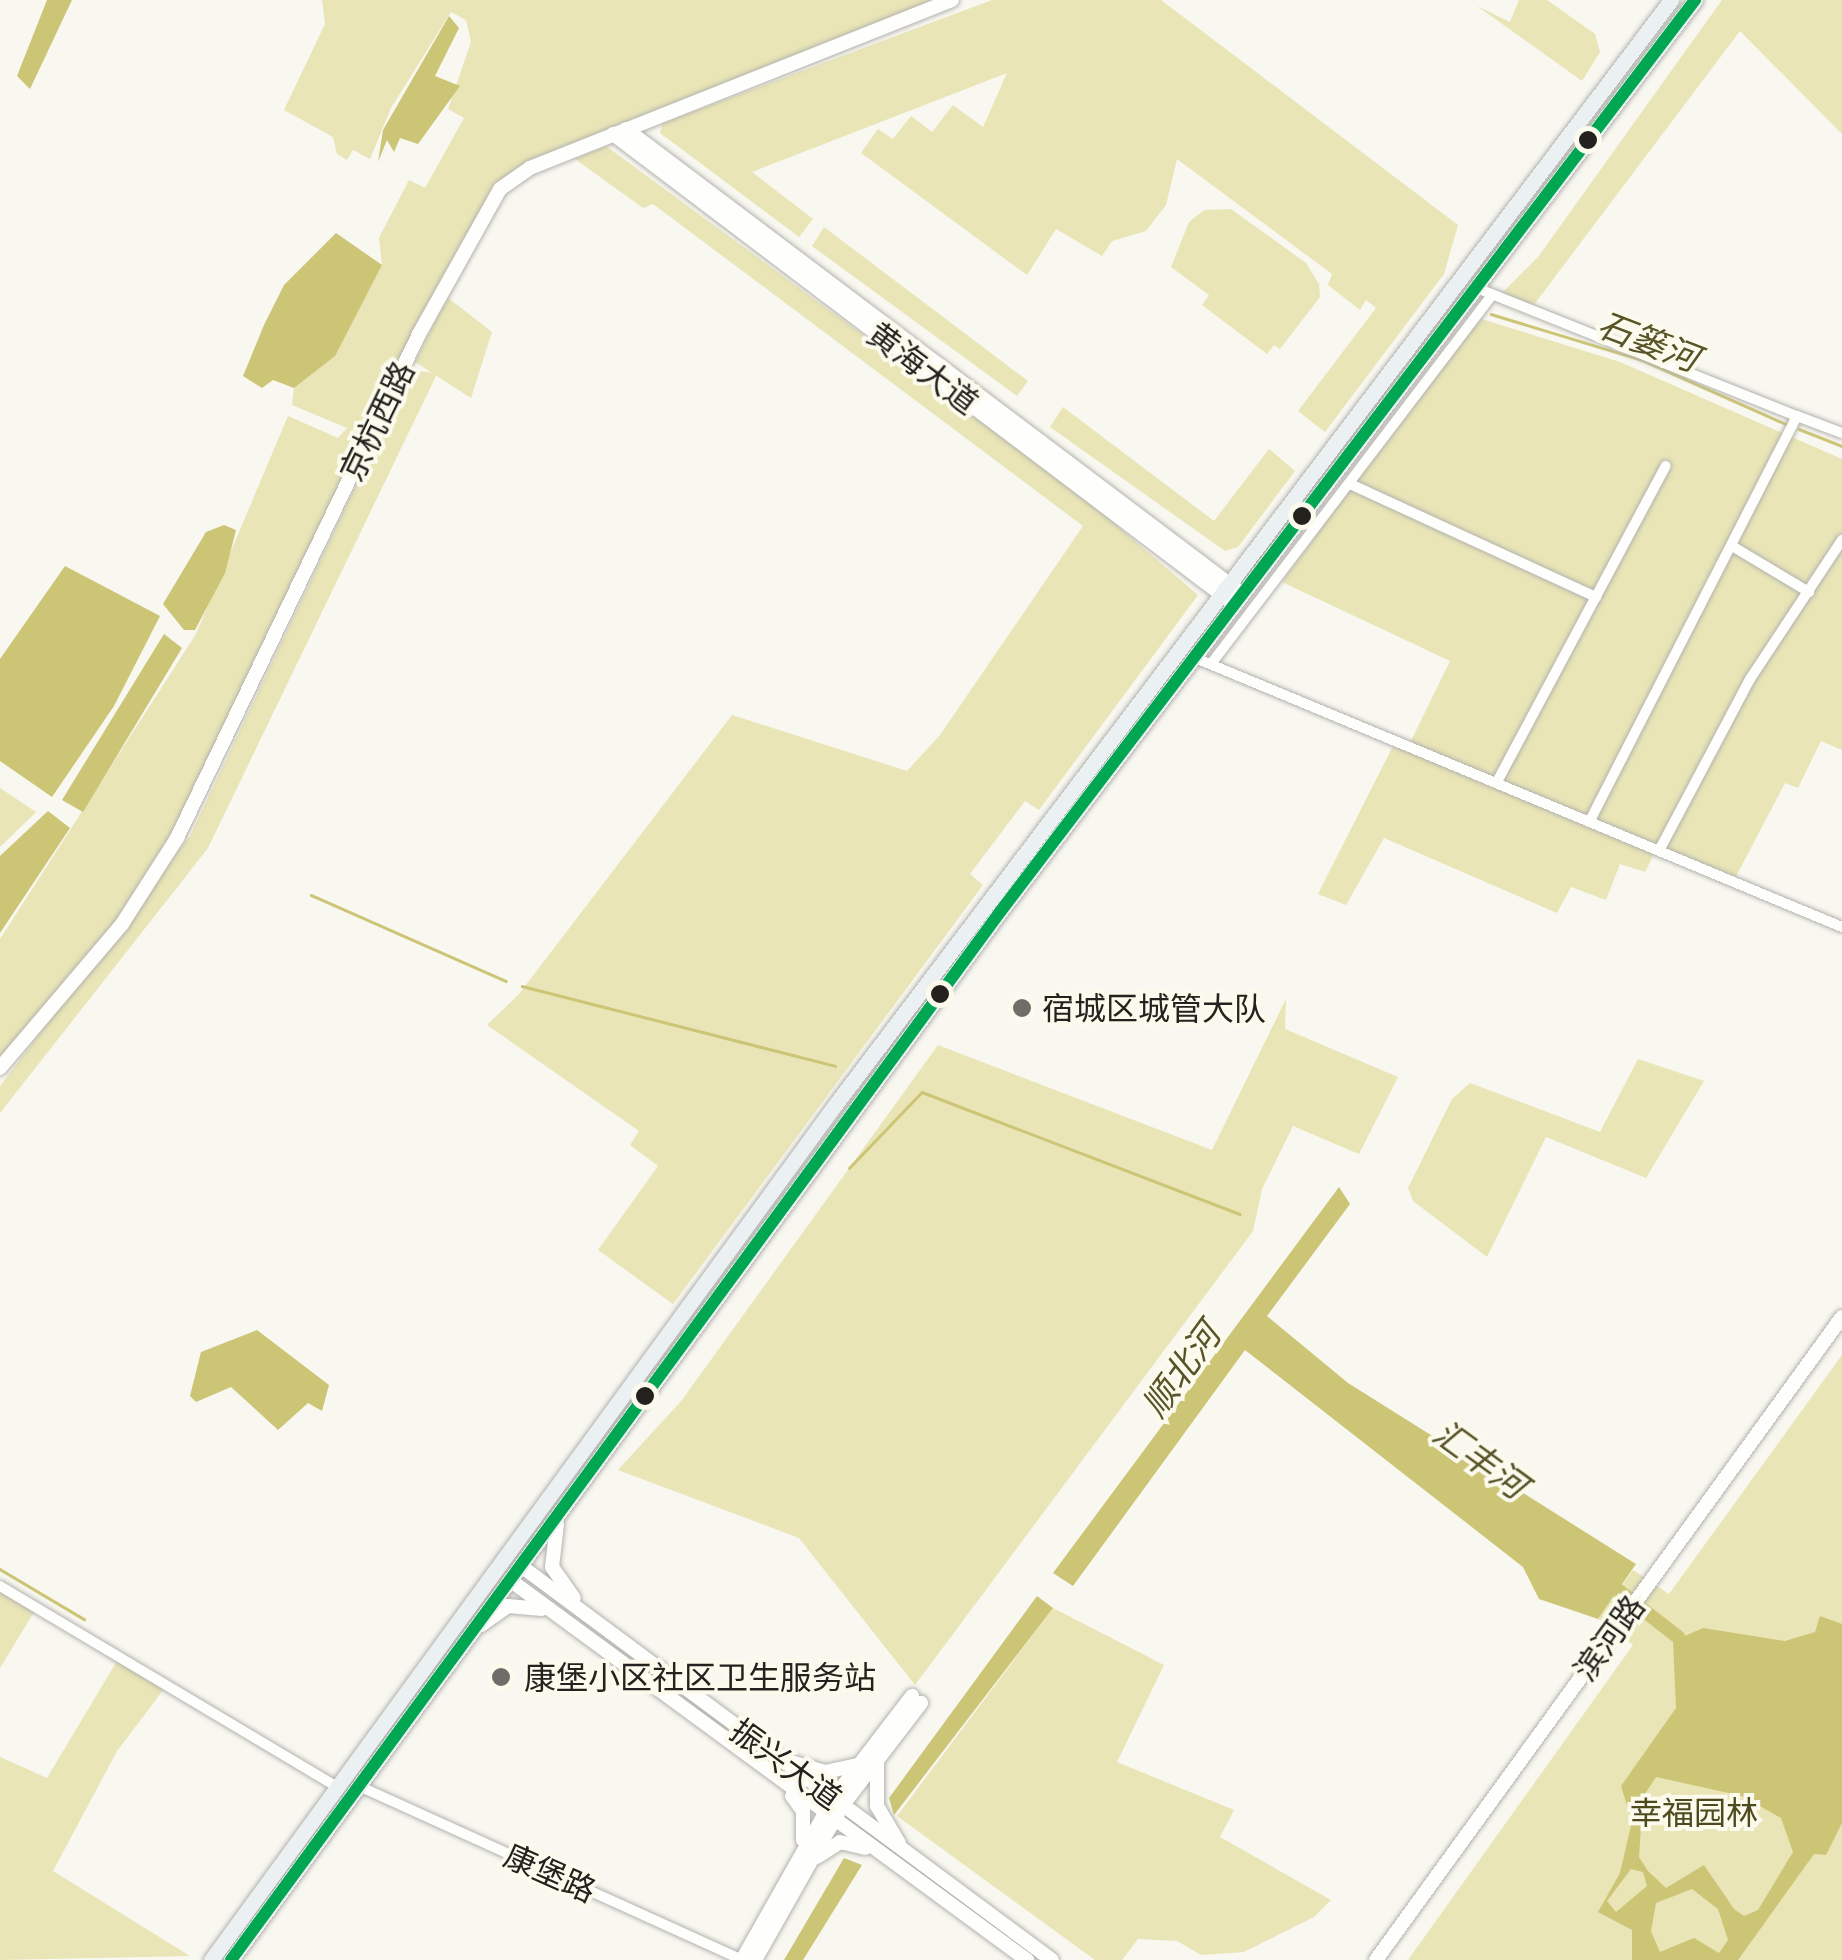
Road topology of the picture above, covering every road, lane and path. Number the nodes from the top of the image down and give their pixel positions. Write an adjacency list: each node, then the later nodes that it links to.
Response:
1 (952, 0): 4 (main road, 京杭西路)
2 (1672, 0): 13 (main road)
3 (1695, 0): 5 (main road)
4 (620, 132): 13 (main road, 黄海大道); 23 (main road, 京杭西路)
5 (1474, 287): 6 (street); 16 (main road)
6 (1491, 296): 7 (street); 10 (street)
7 (1797, 416): 8 (street); 12 (street)
8 (1842, 433)
9 (1666, 466): 15 (street)
10 (1350, 484): 15 (street); 18 (street)
11 (1842, 540): 14 (street)
12 (1732, 546): 14 (street); 20 (street)
13 (1223, 588): 16 (main road, 黄海大道); 37 (main road)
14 (1809, 592): 21 (street)
15 (1596, 597): 19 (street)
16 (1237, 598): 17 (main road)
17 (1193, 657): 18 (street); 25 (main road)
18 (1211, 664): 19 (street)
19 (1498, 780): 20 (street)
20 (1590, 820): 21 (street)
21 (1660, 849): 22 (street)
22 (1842, 927)
23 (0, 1068)
24 (1842, 1316): 50 (main road, 滨河路)
25 (572, 1495): 26 (main road); 29 (main road)
26 (521, 1566): 27 (main road); 29 (main road, 振兴大道)
27 (510, 1580): 30 (main road, 振兴大道); 31 (main road)
28 (0, 1586): 37 (street)
29 (602, 1628): 33 (main road, 振兴大道)
30 (589, 1638): 31 (main road); 35 (main road, 振兴大道)
31 (458, 1652): 36 (main road)
32 (878, 1757): 34 (main road); 38 (main road); 41 (main road)
33 (777, 1758): 34 (main road); 38 (main road, 振兴大道)
34 (859, 1765): 38 (main road)
35 (771, 1774): 39 (main road, 振兴大道); 40 (main road)
36 (359, 1786): 45 (main road); 46 (street, 康堡路)
37 (337, 1788): 44 (main road)
38 (837, 1802): 39 (main road); 41 (main road, 振兴大道)
39 (829, 1816): 40 (main road); 42 (main road, 振兴大道); 43 (main road)
40 (801, 1851): 46 (main road)
41 (905, 1852): 49 (main road, 振兴大道)
42 (886, 1858): 43 (main road); 48 (main road, 振兴大道)
43 (806, 1869): 47 (main road)
44 (211, 1960)
45 (230, 1960)
46 (742, 1960)
47 (756, 1960)
48 (1027, 1960)
49 (1052, 1960)
50 (1376, 1960)

